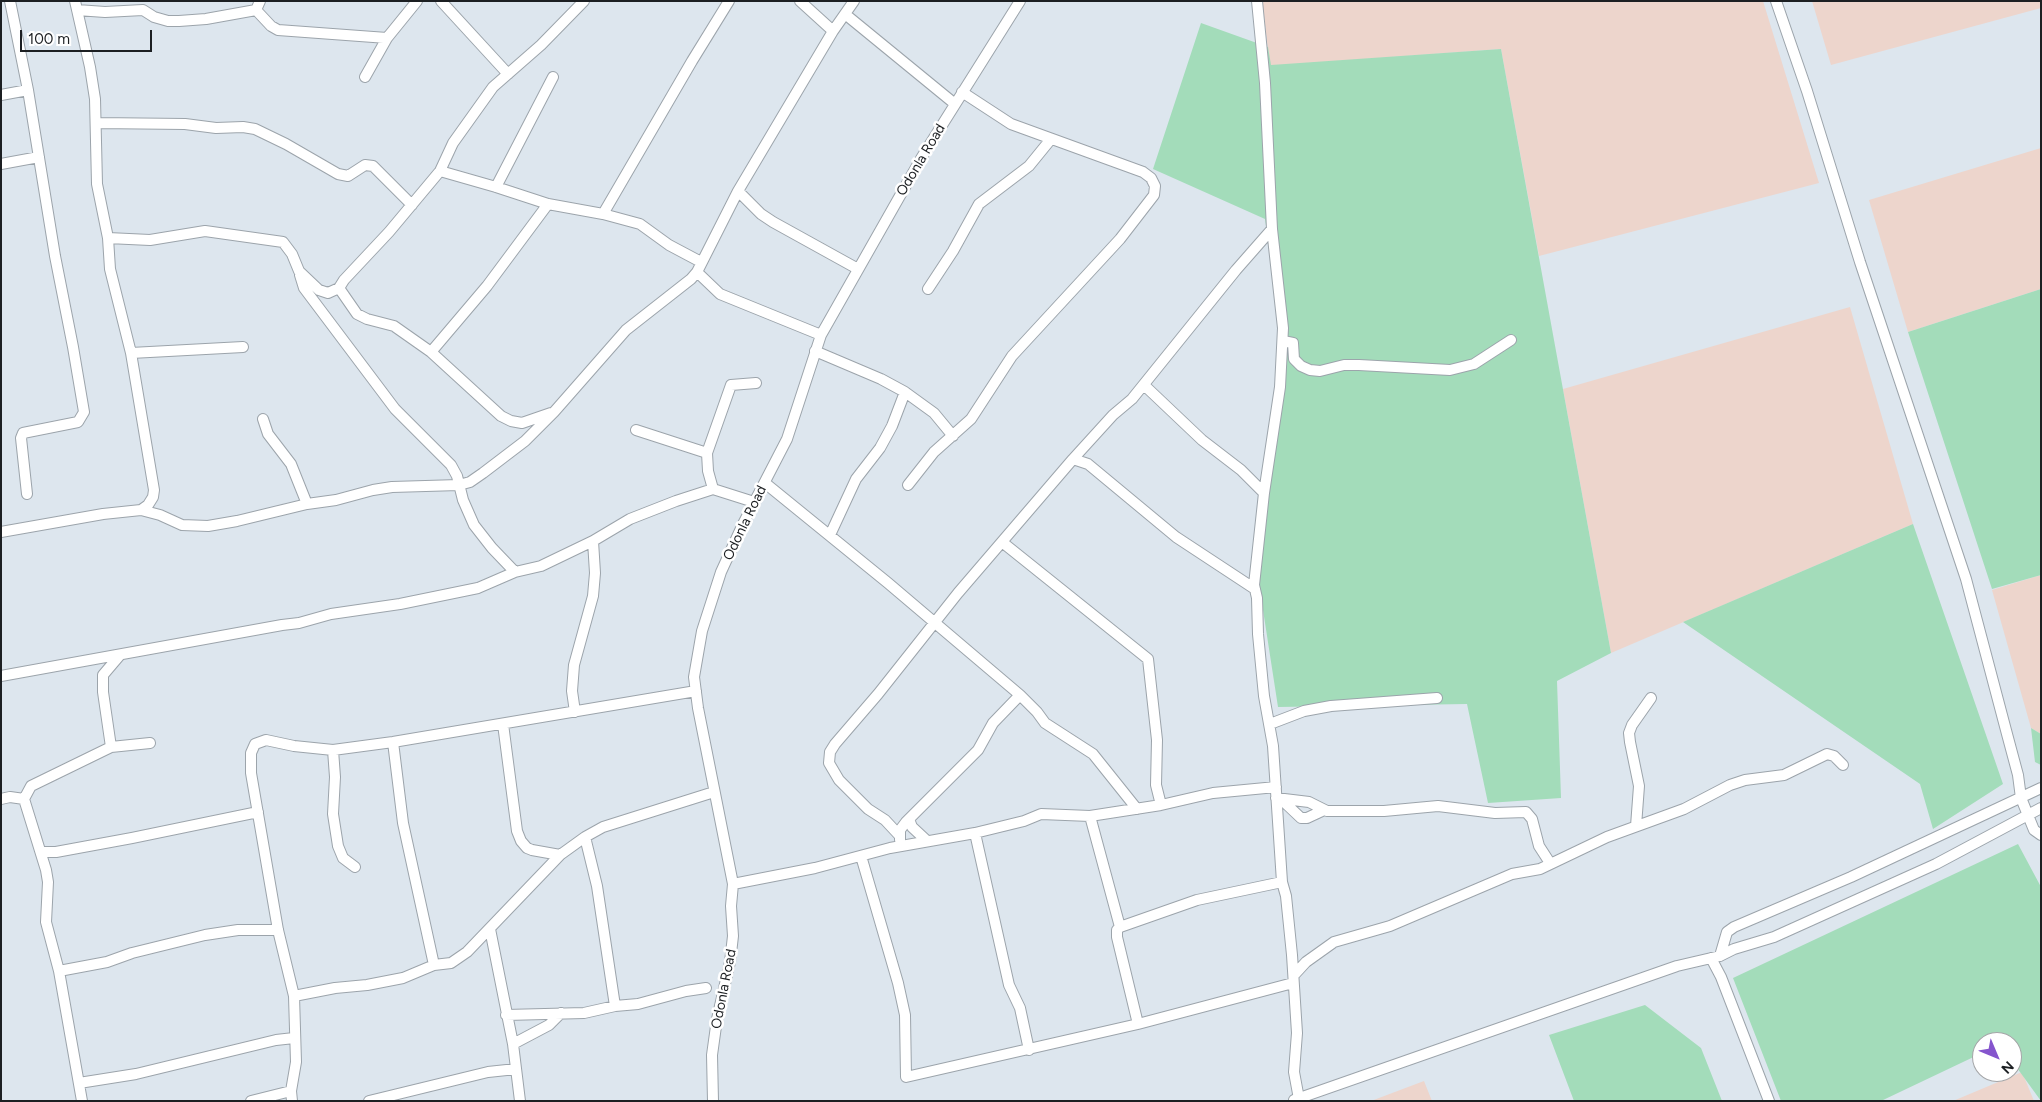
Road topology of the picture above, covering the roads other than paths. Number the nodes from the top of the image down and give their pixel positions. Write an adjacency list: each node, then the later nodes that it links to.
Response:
1 (10, 1): 20 (street)
2 (417, 1): 16 (street)
3 (442, 1): 17 (street)
4 (584, 1): 17 (street)
5 (730, 1): 33 (street)
6 (800, 1): 15 (street)
7 (854, 1): 14 (street)
8 (1020, 1): 21 (street, Odonla Road)
9 (1257, 1): 34 (street)
10 (1776, 1): 94 (street)
11 (76, 6): 12 (street); 24 (street)
12 (143, 6): 13 (street)
13 (258, 6): 16 (street)
14 (845, 14): 15 (street); 23 (street)
15 (833, 31): 30 (street)
16 (387, 38): 18 (street)
17 (508, 74): 28 (street)
18 (365, 77)
19 (553, 77): 29 (street)
20 (28, 90): 22 (street); 26 (street)
21 (962, 92): 23 (street, Odonla Road); 25 (street)
22 (1, 95)
23 (955, 104): 37 (street, Odonla Road)
24 (97, 123): 32 (street); 35 (street)
25 (1051, 139): 41 (street); 55 (street)
26 (39, 157): 27 (street); 63 (street)
27 (1, 164)
28 (440, 171): 29 (street); 32 (street)
29 (496, 187): 31 (street)
30 (738, 191): 36 (street); 37 (street)
31 (548, 204): 33 (street); 47 (street)
32 (412, 205): 40 (street)
33 (603, 214): 36 (street)
34 (1272, 229): 44 (street); 50 (street)
35 (108, 238): 38 (street); 48 (street)
36 (701, 262): 39 (street)
37 (858, 269): 42 (street, Odonla Road)
38 (299, 271): 40 (street); 59 (street)
39 (697, 272): 42 (street); 52 (street)
40 (339, 288): 47 (street)
41 (928, 289)
42 (821, 335): 46 (street, Odonla Road)
43 (1511, 340): 44 (street)
44 (1283, 342): 62 (street)
45 (243, 347): 48 (street)
46 (815, 351): 51 (street); 58 (street, Odonla Road)
47 (431, 352): 52 (street)
48 (131, 353): 64 (street)
49 (756, 383): 56 (street)
50 (1144, 385): 57 (street); 62 (street)
51 (905, 392): 55 (street); 70 (street)
52 (554, 412): 59 (street)
53 (263, 419): 66 (street)
54 (636, 430): 56 (street)
55 (954, 436): 60 (street)
56 (707, 453): 61 (street)
57 (1073, 459): 72 (street); 74 (street)
58 (765, 483): 65 (street, Odonla Road); 70 (street)
59 (459, 485): 66 (street); 73 (street)
60 (908, 485)
61 (713, 489): 65 (street); 71 (street)
62 (1264, 493): 74 (street)
63 (27, 494)
64 (154, 498): 67 (street); 68 (street)
65 (754, 502): 78 (street, Odonla Road)
66 (307, 504): 68 (street)
67 (141, 510): 68 (street); 69 (street)
68 (160, 515)
69 (1, 532)
70 (830, 535): 75 (street)
71 (593, 541): 73 (street); 82 (street)
72 (1002, 542): 75 (street); 97 (street)
73 (515, 572): 76 (street)
74 (1255, 589): 84 (street)
75 (935, 622): 79 (street); 104 (street)
76 (120, 654): 77 (street); 87 (street)
77 (1, 676)
78 (696, 691): 82 (street); 92 (street, Odonla Road)
79 (1020, 695): 99 (street); 105 (street)
80 (1437, 698): 84 (street)
81 (1651, 698): 106 (street)
82 (575, 712): 83 (street)
83 (503, 724): 85 (street); 114 (street)
84 (1270, 724): 90 (street)
85 (393, 742): 88 (street); 126 (street)
86 (150, 743): 87 (street)
87 (111, 747): 96 (street)
88 (333, 750): 101 (street); 117 (street)
89 (1843, 765): 106 (street)
90 (1276, 787): 93 (street); 97 (street)
91 (2041, 788): 94 (street)
92 (714, 792): 110 (street); 119 (street, Odonla Road)
93 (1279, 798): 100 (street); 100 (street); 118 (street)
94 (2021, 798): 103 (street); 124 (street)
95 (1, 799): 96 (street)
96 (24, 799): 113 (street)
97 (1161, 805): 99 (street)
98 (2041, 808): 103 (street)
99 (1137, 809): 102 (street)
100 (1322, 811): 116 (street)
101 (258, 812): 113 (street); 122 (street)
102 (1090, 816): 107 (street); 120 (street)
103 (2029, 816): 109 (street); 124 (street)
104 (885, 820): 105 (street); 108 (street)
105 (907, 821): 108 (street); 111 (street)
106 (1636, 826): 116 (street)
107 (975, 833): 111 (street); 137 (street)
108 (899, 835): 112 (street)
109 (2041, 835)
110 (586, 837): 114 (street); 131 (street)
111 (927, 841): 112 (street)
112 (901, 846): 115 (street)
113 (41, 852): 127 (street)
114 (560, 855): 121 (street)
115 (861, 856): 119 (street); 137 (street)
116 (1550, 863): 125 (street)
117 (355, 867)
118 (1282, 882): 120 (street); 123 (street)
119 (733, 884): 146 (street, Odonla Road)
120 (1120, 927): 134 (street)
121 (490, 929): 126 (street); 133 (street)
122 (278, 930): 127 (street); 130 (street)
123 (1292, 955): 125 (street); 128 (street)
124 (1715, 957): 141 (street); 147 (street)
125 (1306, 962): 128 (street)
126 (434, 966): 130 (street)
127 (59, 971): 139 (street)
128 (1293, 979): 134 (street); 141 (street)
129 (706, 988): 131 (street)
130 (294, 996): 135 (street)
131 (615, 1006): 132 (street)
132 (561, 1013): 133 (street); 136 (street)
133 (506, 1015): 136 (street)
134 (1138, 1024): 137 (street)
135 (294, 1038): 139 (street); 140 (street)
136 (513, 1044): 138 (street)
137 (1029, 1050)
138 (516, 1068): 144 (street); 145 (street)
139 (79, 1083): 142 (street)
140 (291, 1096): 143 (street)
141 (1296, 1100)
142 (82, 1101)
143 (251, 1101)
144 (369, 1101)
145 (520, 1101)
146 (713, 1101)
147 (1769, 1101)

